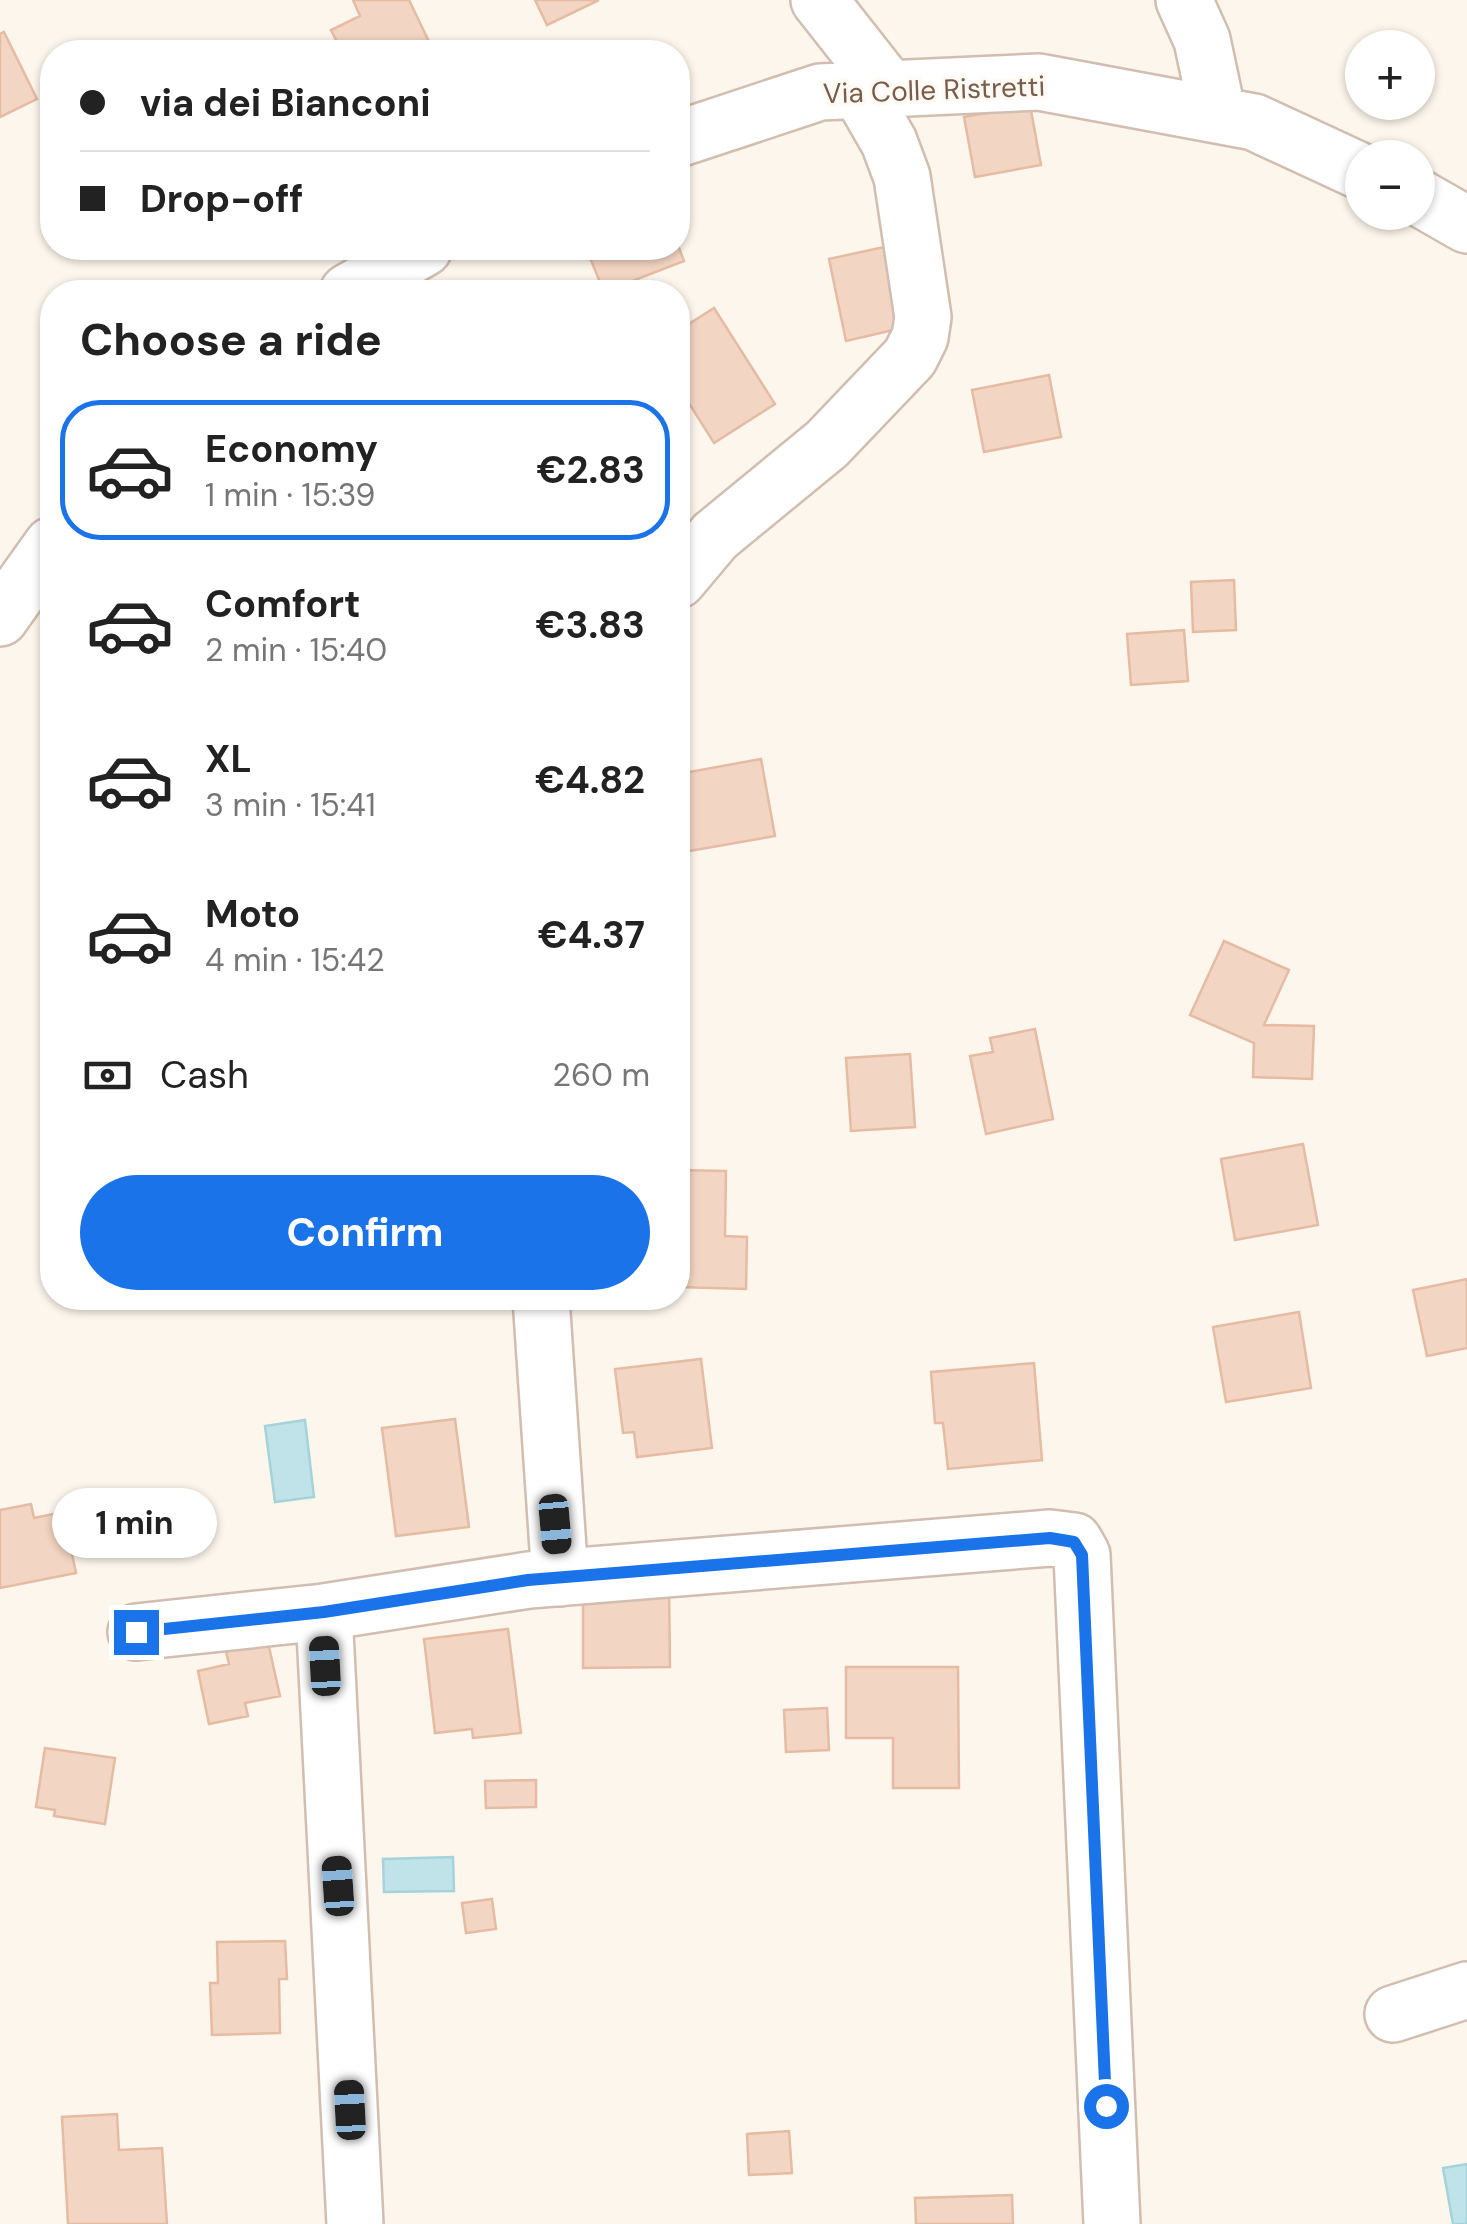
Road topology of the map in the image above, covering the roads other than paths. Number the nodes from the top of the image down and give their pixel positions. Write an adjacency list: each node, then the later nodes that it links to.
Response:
1 (819, 0): 3 (street)
2 (1184, 0): 4 (street)
3 (874, 89): 4 (street, Via Colle Ristretti); 5 (street, Via Colle Ristretti); 12 (street)
4 (1218, 115): 6 (street, Via Colle Ristretti)
5 (690, 135)
6 (1345, 164)
7 (1435, 207): 8 (street)
8 (1467, 226)
9 (403, 260): 10 (street)
10 (369, 280)
11 (40, 562): 13 (street)
12 (690, 566)
13 (0, 618)
14 (542, 1310): 15 (street)
15 (560, 1578): 16 (street); 21 (street)
16 (324, 1612): 17 (street); 20 (street)
17 (136, 1632)
18 (1467, 1990): 19 (street)
19 (1394, 2014)
20 (355, 2224)
21 (1112, 2224)

